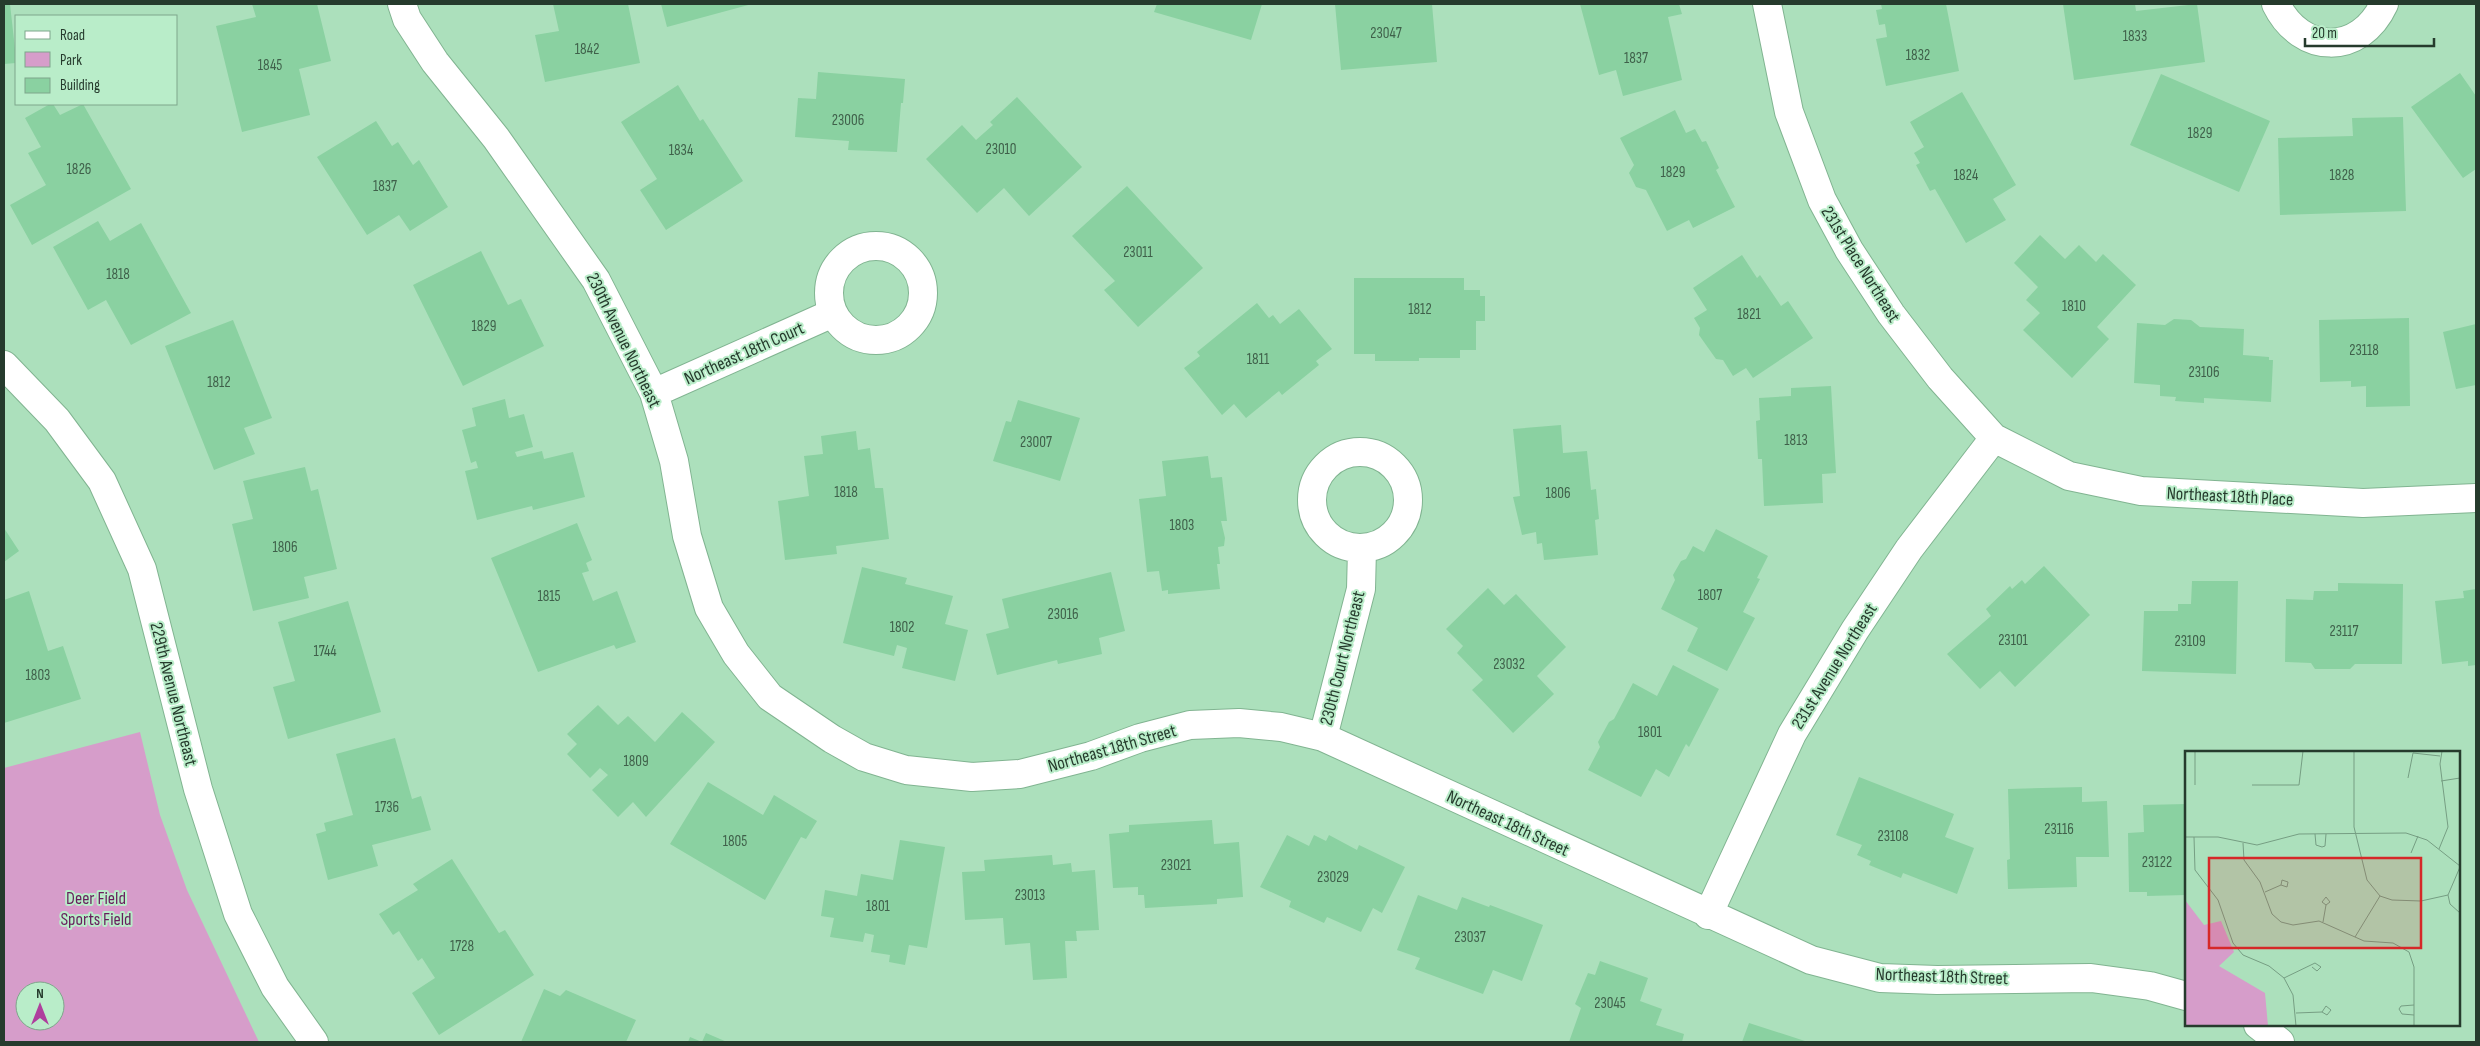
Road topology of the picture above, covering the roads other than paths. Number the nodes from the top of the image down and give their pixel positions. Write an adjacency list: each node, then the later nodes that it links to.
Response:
1 (402, 4): 7 (street, 230th Avenue Northeast)
2 (1767, 4): 8 (street, 231st Place Northeast)
3 (2276, 4): 4 (street)
4 (2384, 4)
5 (833, 312): 7 (street, Northeast 18th Court)
6 (4, 365): 16 (street, 229th Avenue Northeast)
7 (654, 393): 12 (street, 230th Avenue Northeast)
8 (1994, 438): 9 (street, Northeast 18th Place); 13 (street, 231st Avenue Northeast)
9 (2476, 498)
10 (1362, 548): 11 (street, 230th Court Northeast)
11 (1323, 737): 12 (street, Northeast 18th Street); 13 (street, Northeast 18th Street)
12 (832, 739)
13 (1708, 915): 14 (street, Northeast 18th Street)
14 (2185, 996)
15 (2259, 1026): 17 (street)
16 (314, 1042)
17 (2280, 1042)

